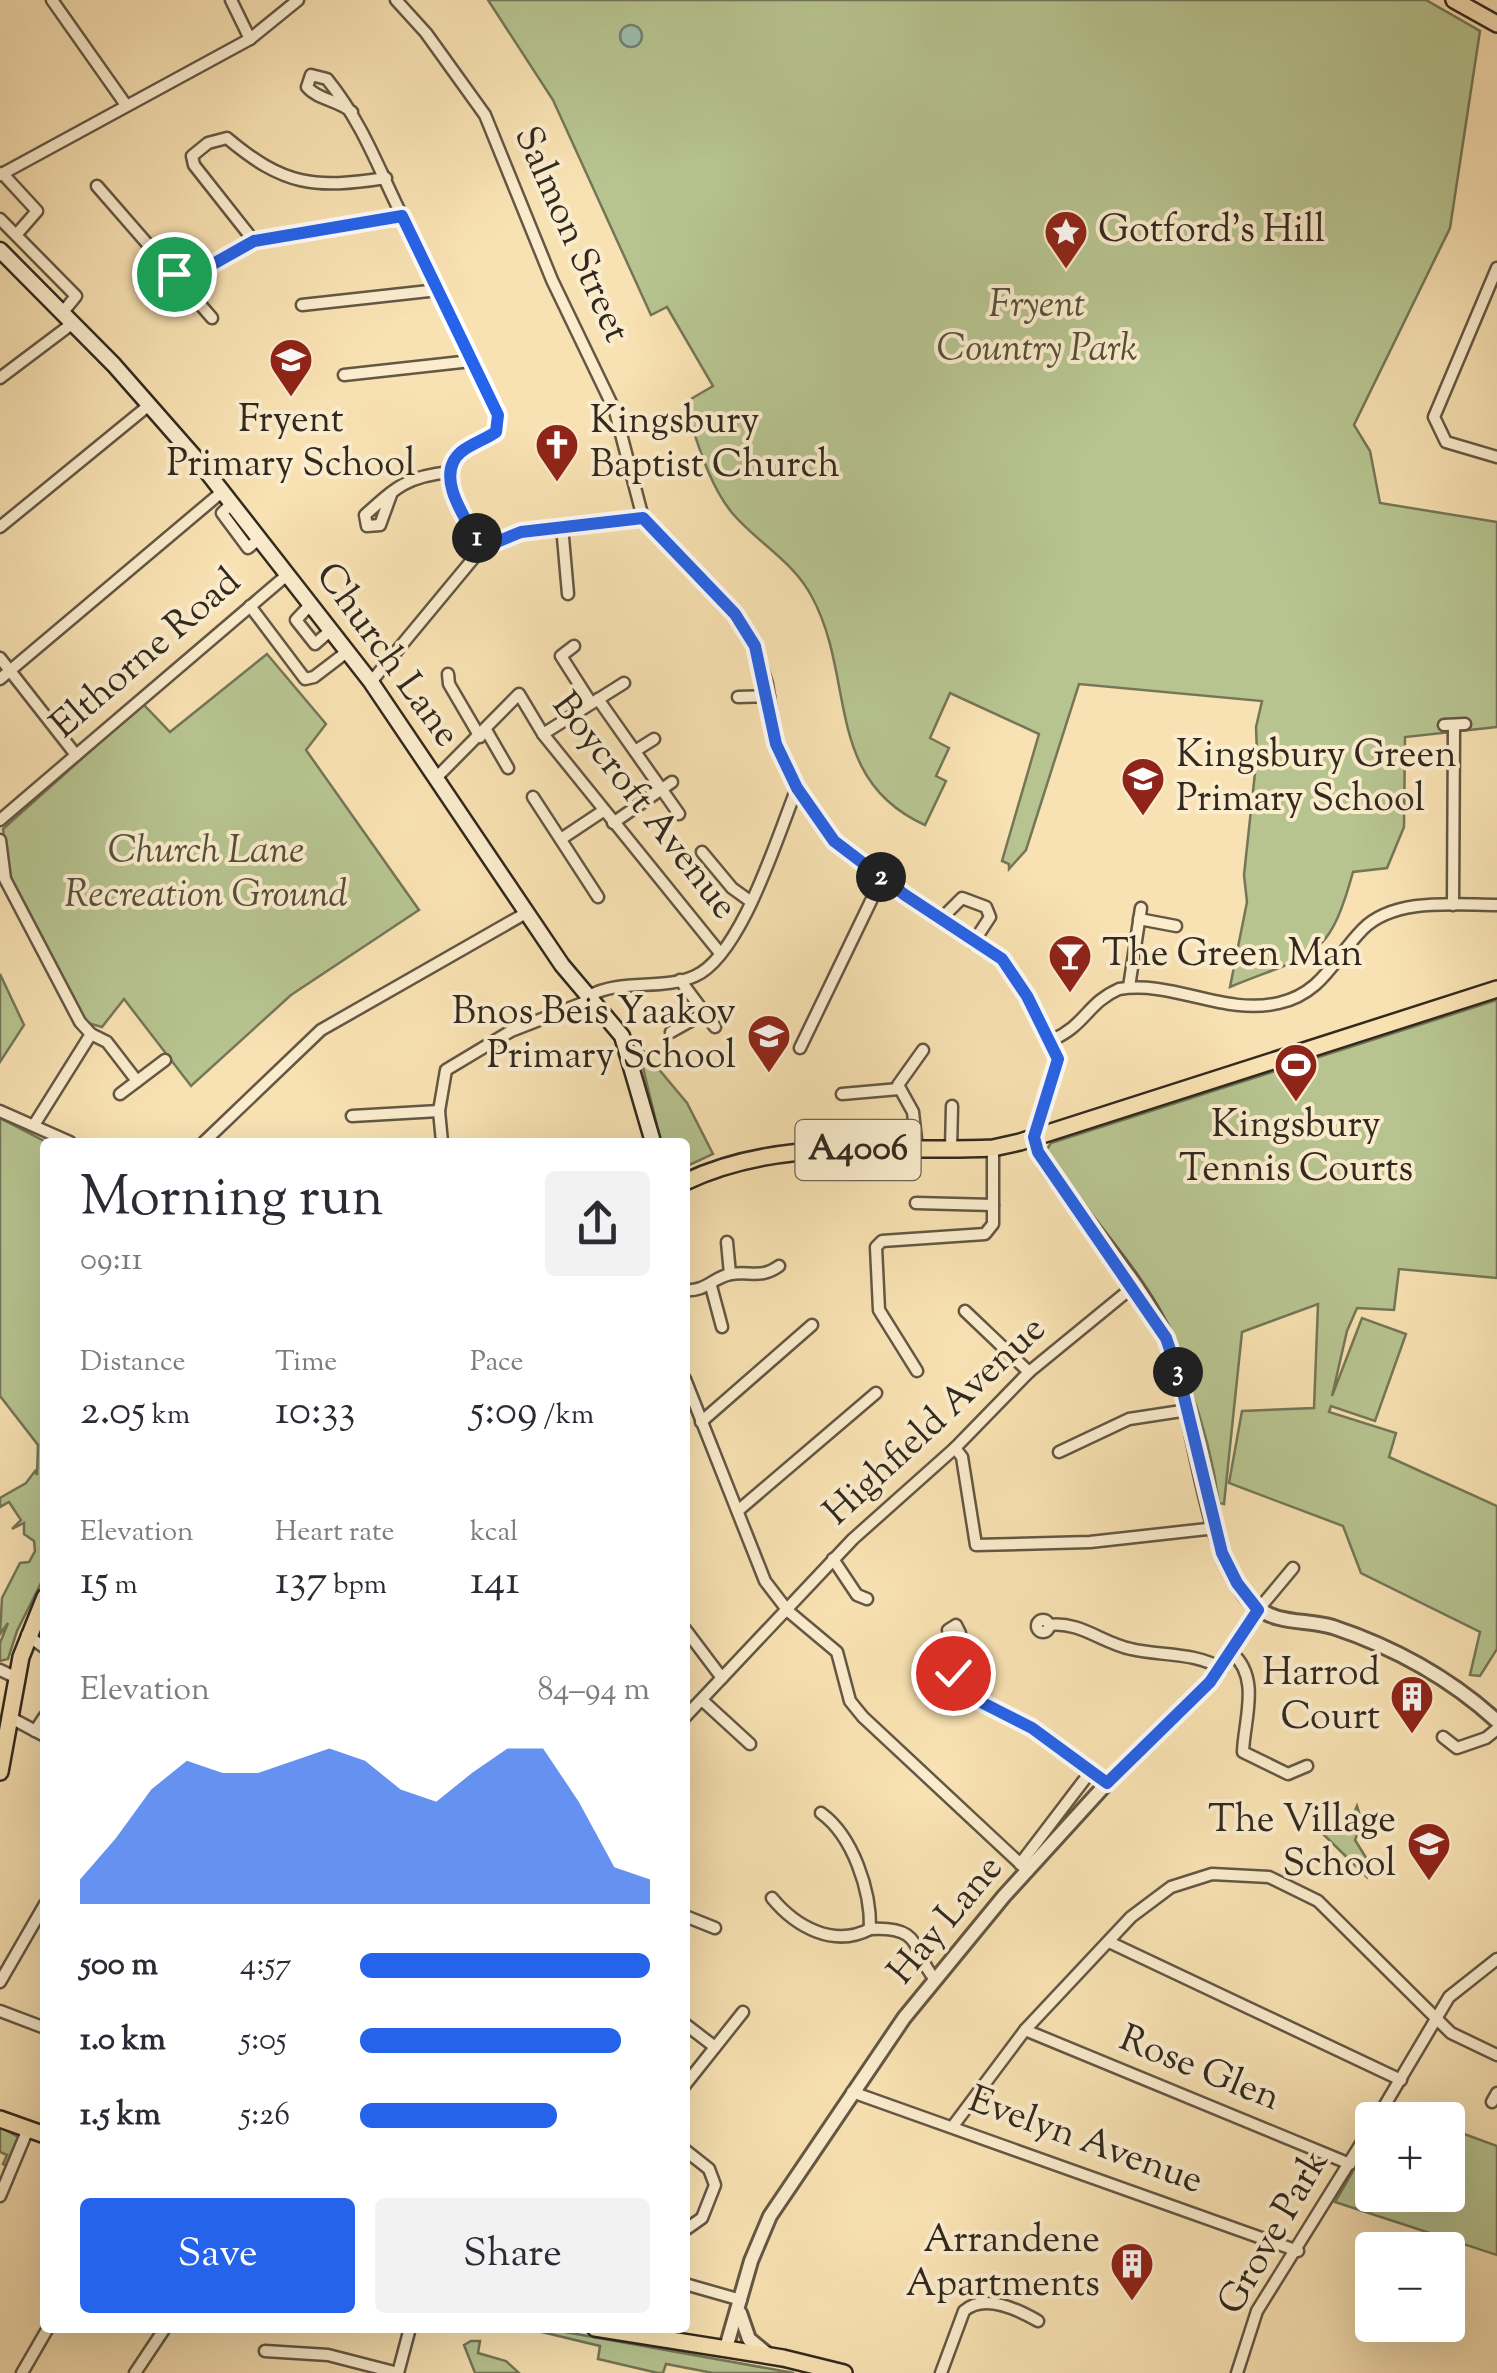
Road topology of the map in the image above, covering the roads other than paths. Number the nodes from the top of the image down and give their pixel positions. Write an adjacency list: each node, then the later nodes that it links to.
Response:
1 (52, 0): 8 (street)
2 (231, 0): 7 (street)
3 (298, 0): 7 (street)
4 (396, 0): 32 (street, Salmon Street)
5 (1454, 0): 6 (main road)
6 (1497, 24)
7 (250, 39): 8 (street)
8 (126, 105): 10 (street)
9 (352, 112): 11 (street)
10 (1, 174): 15 (street)
11 (386, 178): 13 (street); 16 (street)
12 (97, 186): 19 (street)
13 (402, 216): 16 (street); 20 (street)
14 (0, 219): 15 (street)
15 (16, 235): 22 (street)
16 (254, 241): 19 (street)
17 (0, 250): 22 (main road, Church Lane)
18 (1497, 268): 28 (street)
19 (181, 282): 23 (street)
20 (438, 290): 21 (street); 24 (street)
21 (302, 305)
22 (68, 318): 26 (street); 27 (main road, Church Lane)
23 (212, 318)
24 (472, 361): 25 (street); 29 (street)
25 (344, 375)
26 (0, 378)
27 (148, 406): 31 (main road, Church Lane); 34 (street)
28 (1497, 456)
29 (450, 472): 30 (street); 35 (street)
30 (392, 492)
31 (228, 497): 36 (main road, Church Lane); 45 (street)
32 (643, 518): 33 (street); 48 (street)
33 (562, 526): 35 (street); 37 (street)
34 (0, 527)
35 (482, 548): 46 (street)
36 (287, 575): 38 (main road, Church Lane); 39 (street, Elthorne Road)
37 (568, 594)
38 (310, 604): 40 (main road, Church Lane); 40 (street)
39 (250, 606): 42 (street); 56 (street, Elthorne Road)
40 (331, 630): 42 (main road, Church Lane)
41 (574, 646): 50 (street)
42 (348, 651): 46 (main road, Church Lane)
43 (0, 658): 45 (street)
44 (448, 674): 52 (street)
45 (4, 675): 56 (street)
46 (371, 682): 58 (main road, Church Lane)
47 (624, 682): 50 (street)
48 (769, 696): 49 (street); 60 (street)
49 (738, 697)
50 (595, 701): 53 (street); 55 (street)
51 (1454, 725): 75 (street)
52 (483, 734): 53 (street, Boycroft Avenue); 57 (street); 58 (street, Boycroft Avenue)
53 (543, 734): 63 (street, Boycroft Avenue)
54 (654, 740): 55 (street)
55 (635, 751): 61 (street)
56 (76, 755): 67 (street, Elthorne Road)
57 (508, 768)
58 (436, 778): 77 (main road, Church Lane)
59 (672, 782): 61 (street)
60 (797, 788): 65 (street); 66 (street)
61 (662, 789): 64 (street); 68 (street)
62 (534, 796): 69 (street)
63 (603, 810): 68 (street, Boycroft Avenue); 69 (street)
64 (679, 814)
65 (816, 815): 66 (street); 72 (street)
66 (789, 816): 74 (street)
67 (0, 820)
68 (613, 823): 81 (street, Boycroft Avenue)
69 (560, 839): 73 (street)
70 (0, 840): 89 (street)
71 (702, 852): 74 (street)
72 (882, 878): 78 (street); 91 (street)
73 (598, 897)
74 (750, 901): 81 (street)
75 (1453, 904): 76 (street); 83 (street)
76 (1497, 905)
77 (526, 913): 85 (main road, Church Lane); 105 (street)
78 (941, 919): 80 (street); 80 (street)
79 (1176, 926): 83 (street)
80 (973, 943): 90 (street)
81 (720, 954): 82 (street)
82 (680, 980): 85 (street); 86 (street)
83 (1129, 987): 90 (street)
84 (1497, 989): 103 (main road, A4006)
85 (591, 997): 99 (street); 107 (main road, Church Lane)
86 (705, 1013): 87 (street); 88 (street)
87 (714, 1027)
88 (670, 1032)
89 (91, 1034): 94 (street); 102 (street)
90 (1052, 1040): 103 (street)
91 (800, 1048)
92 (923, 1050): 95 (street)
93 (165, 1060): 94 (street)
94 (137, 1081): 96 (street)
95 (899, 1089): 97 (street); 108 (street)
96 (120, 1094)
97 (842, 1094)
98 (952, 1106): 110 (street)
99 (439, 1110): 101 (street); 106 (street)
100 (0, 1111): 102 (street)
101 (352, 1116)
102 (34, 1125): 104 (street)
103 (1034, 1137): 109 (main road, A4006); 118 (street)
104 (62, 1138)
105 (208, 1138)
106 (442, 1138)
107 (652, 1138)
108 (917, 1148): 110 (main road, A4006); 111 (main road, A4006)
109 (993, 1148): 110 (main road, A4006); 113 (street)
110 (951, 1150)
111 (690, 1180)
112 (916, 1203): 113 (street)
113 (993, 1205): 123 (street)
114 (728, 1242): 116 (street)
115 (779, 1266): 116 (street)
116 (730, 1274): 117 (street)
117 (711, 1286): 119 (street); 121 (street)
118 (1134, 1286): 124 (street, Highfield Avenue); 127 (street)
119 (690, 1289)
120 (965, 1311): 124 (street)
121 (722, 1326)
122 (812, 1326): 128 (street)
123 (917, 1371)
124 (1029, 1372): 129 (street, Highfield Avenue)
125 (690, 1393): 128 (street)
126 (876, 1393): 131 (street)
127 (1188, 1410): 130 (street); 132 (street)
128 (701, 1422): 131 (street)
129 (955, 1448): 132 (street); 133 (street, Highfield Avenue)
130 (1059, 1452)
131 (740, 1509): 138 (street)
132 (1216, 1528): 137 (street)
133 (834, 1560): 135 (street); 138 (street, Highfield Avenue)
134 (1293, 1568): 137 (street)
135 (868, 1599)
136 (40, 1608): 140 (main road)
137 (1258, 1610): 144 (street, Hay Lane); 152 (street)
138 (788, 1611): 148 (street, Highfield Avenue); 161 (street)
139 (1049, 1625): 145 (street)
140 (27, 1635): 143 (street); 147 (main road)
141 (690, 1636): 148 (street)
142 (954, 1637): 158 (street)
143 (40, 1644)
144 (1232, 1653): 145 (street, Hay Lane); 156 (street)
145 (1222, 1669): 159 (street, Hay Lane)
146 (0, 1670): 147 (street)
147 (17, 1678): 151 (main road)
148 (722, 1678): 149 (street, Highfield Avenue)
149 (702, 1700): 150 (street, Highfield Avenue); 155 (street)
150 (690, 1712)
151 (12, 1718): 153 (street); 157 (main road)
152 (1497, 1725): 154 (street)
153 (40, 1733)
154 (1442, 1736)
155 (750, 1744)
156 (1307, 1766)
157 (0, 1772)
158 (1091, 1772): 159 (street); 161 (street)
159 (1107, 1783): 161 (street, Hay Lane)
160 (821, 1813): 166 (street)
161 (1024, 1868): 169 (street, Hay Lane)
162 (772, 1898): 166 (street)
163 (40, 1913): 170 (street)
164 (690, 1918): 165 (street)
165 (716, 1928)
166 (870, 1930): 169 (street)
167 (1109, 1942): 173 (street); 176 (street); 180 (street)
168 (1497, 1959): 173 (street, Grove Park)
169 (934, 1978): 181 (street, Hay Lane)
170 (0, 1982)
171 (0, 2011): 174 (street)
172 (742, 2012): 177 (street)
173 (1438, 2016): 178 (street); 180 (street, Grove Park)
174 (40, 2026)
175 (690, 2028): 177 (street)
176 (1024, 2030): 184 (street); 189 (street, Rose Glen)
177 (715, 2048): 179 (street)
178 (1497, 2055)
179 (690, 2080)
180 (1401, 2080): 182 (street, Grove Park)
181 (852, 2092): 184 (street, Evelyn Avenue); 194 (street, Hay Lane)
182 (1387, 2102)
183 (0, 2119): 185 (main road)
184 (952, 2126): 192 (street, Evelyn Avenue)
185 (28, 2129): 186 (main road); 190 (street)
186 (40, 2133)
187 (690, 2154): 191 (street)
188 (1355, 2155): 189 (street, Grove Park)
189 (1350, 2164): 192 (street, Grove Park)
190 (0, 2196)
191 (690, 2226)
192 (1298, 2251): 208 (street, Grove Park)
193 (690, 2286): 194 (street)
194 (740, 2305): 200 (street, Hay Lane); 202 (street)
195 (1038, 2321): 207 (street)
196 (45, 2333): 203 (street)
197 (161, 2333): 204 (street)
198 (409, 2333): 205 (street)
199 (628, 2333): 200 (main road)
200 (726, 2348): 202 (main road)
201 (265, 2351): 205 (street)
202 (772, 2356): 206 (main road)
203 (22, 2373)
204 (135, 2373)
205 (398, 2373)
206 (844, 2373)
207 (941, 2373)
208 (1236, 2373)

